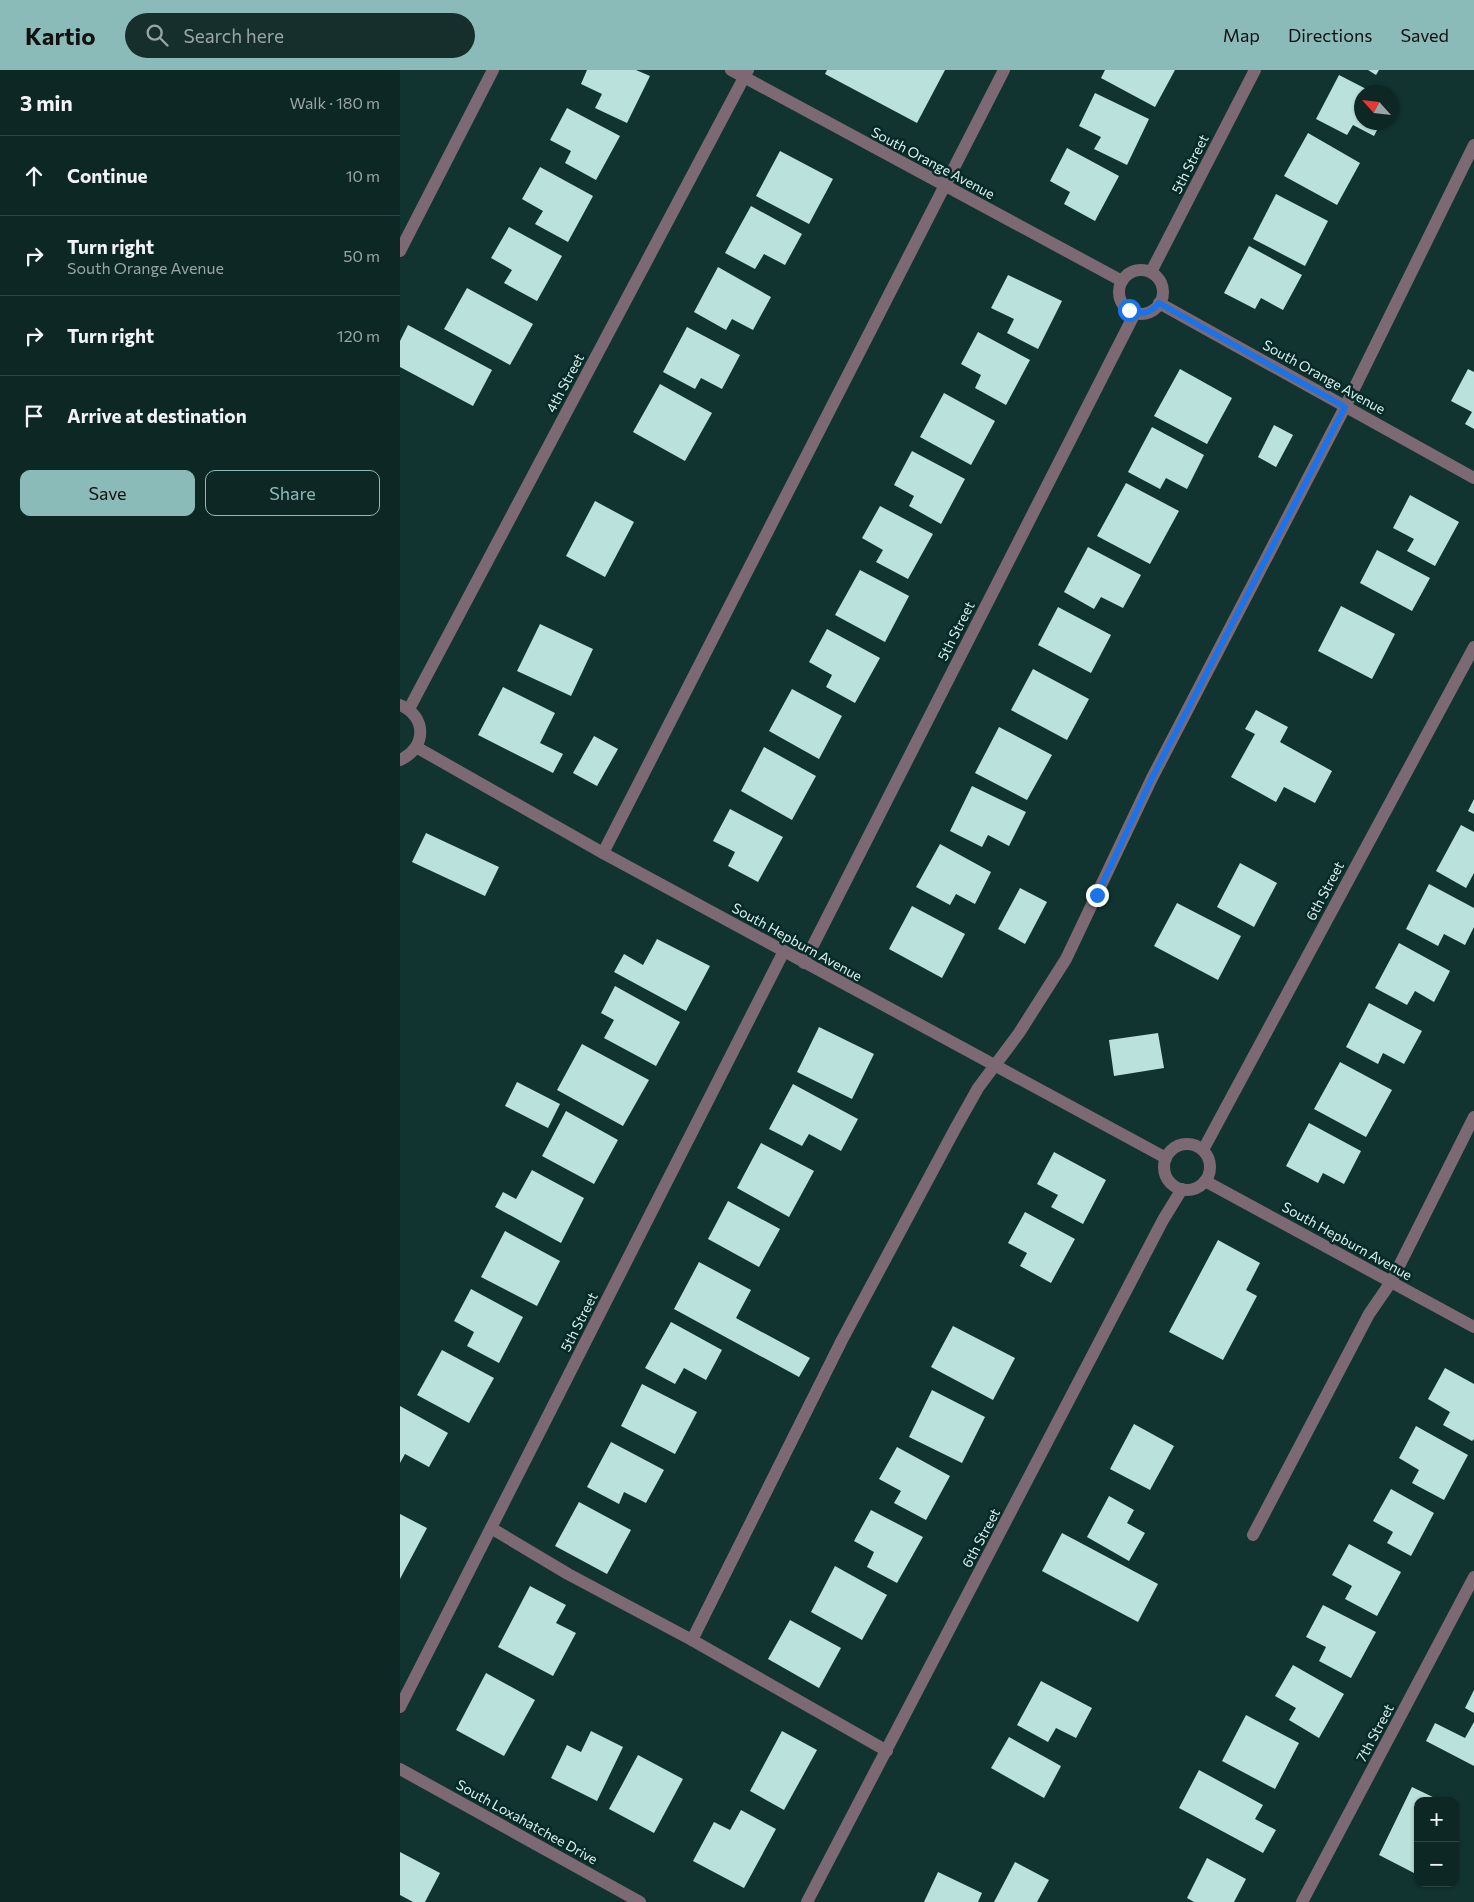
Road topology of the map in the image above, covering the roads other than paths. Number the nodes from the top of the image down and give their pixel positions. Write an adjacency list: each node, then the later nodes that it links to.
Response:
1 (493, 70): 8 (street)
2 (731, 70): 5 (street, South Orange Avenue)
3 (1004, 70): 7 (street)
4 (1255, 70): 9 (street, 5th Street)
5 (746, 74): 7 (street, South Orange Avenue); 16 (street, 4th Street)
6 (1474, 145): 13 (street)
7 (943, 186): 10 (street, South Orange Avenue); 19 (street)
8 (400, 251)
9 (1151, 272): 10 (street); 11 (street)
10 (1122, 281): 12 (street)
11 (1159, 303): 12 (street); 13 (street, South Orange Avenue)
12 (1135, 313): 21 (street, 5th Street)
13 (1345, 407): 14 (street, South Orange Avenue); 22 (street)
14 (1474, 478)
15 (1474, 646): 24 (street, 6th Street)
16 (405, 707): 17 (street)
17 (416, 747): 18 (street); 19 (street, South Hepburn Avenue)
18 (400, 760)
19 (603, 853): 20 (street, South Hepburn Avenue)
20 (784, 952): 21 (street, South Hepburn Avenue); 30 (street, 5th Street)
21 (804, 963): 22 (street, South Hepburn Avenue)
22 (995, 1067): 25 (street, South Hepburn Avenue); 33 (street)
23 (1474, 1117): 28 (street)
24 (1203, 1150): 25 (street); 26 (street)
25 (1166, 1158): 27 (street)
26 (1205, 1181): 27 (street); 28 (street, South Hepburn Avenue)
27 (1182, 1189): 35 (street, 6th Street)
28 (1391, 1282): 29 (street, South Hepburn Avenue); 31 (street)
29 (1474, 1327)
30 (490, 1528): 33 (street); 34 (street, 5th Street)
31 (1253, 1535)
32 (1474, 1577): 39 (street, 7th Street)
33 (692, 1640): 35 (street)
34 (400, 1707)
35 (886, 1751): 38 (street, 6th Street)
36 (400, 1769): 37 (street, South Loxahatchee Drive)
37 (640, 1902)
38 (808, 1902)
39 (1302, 1902)

